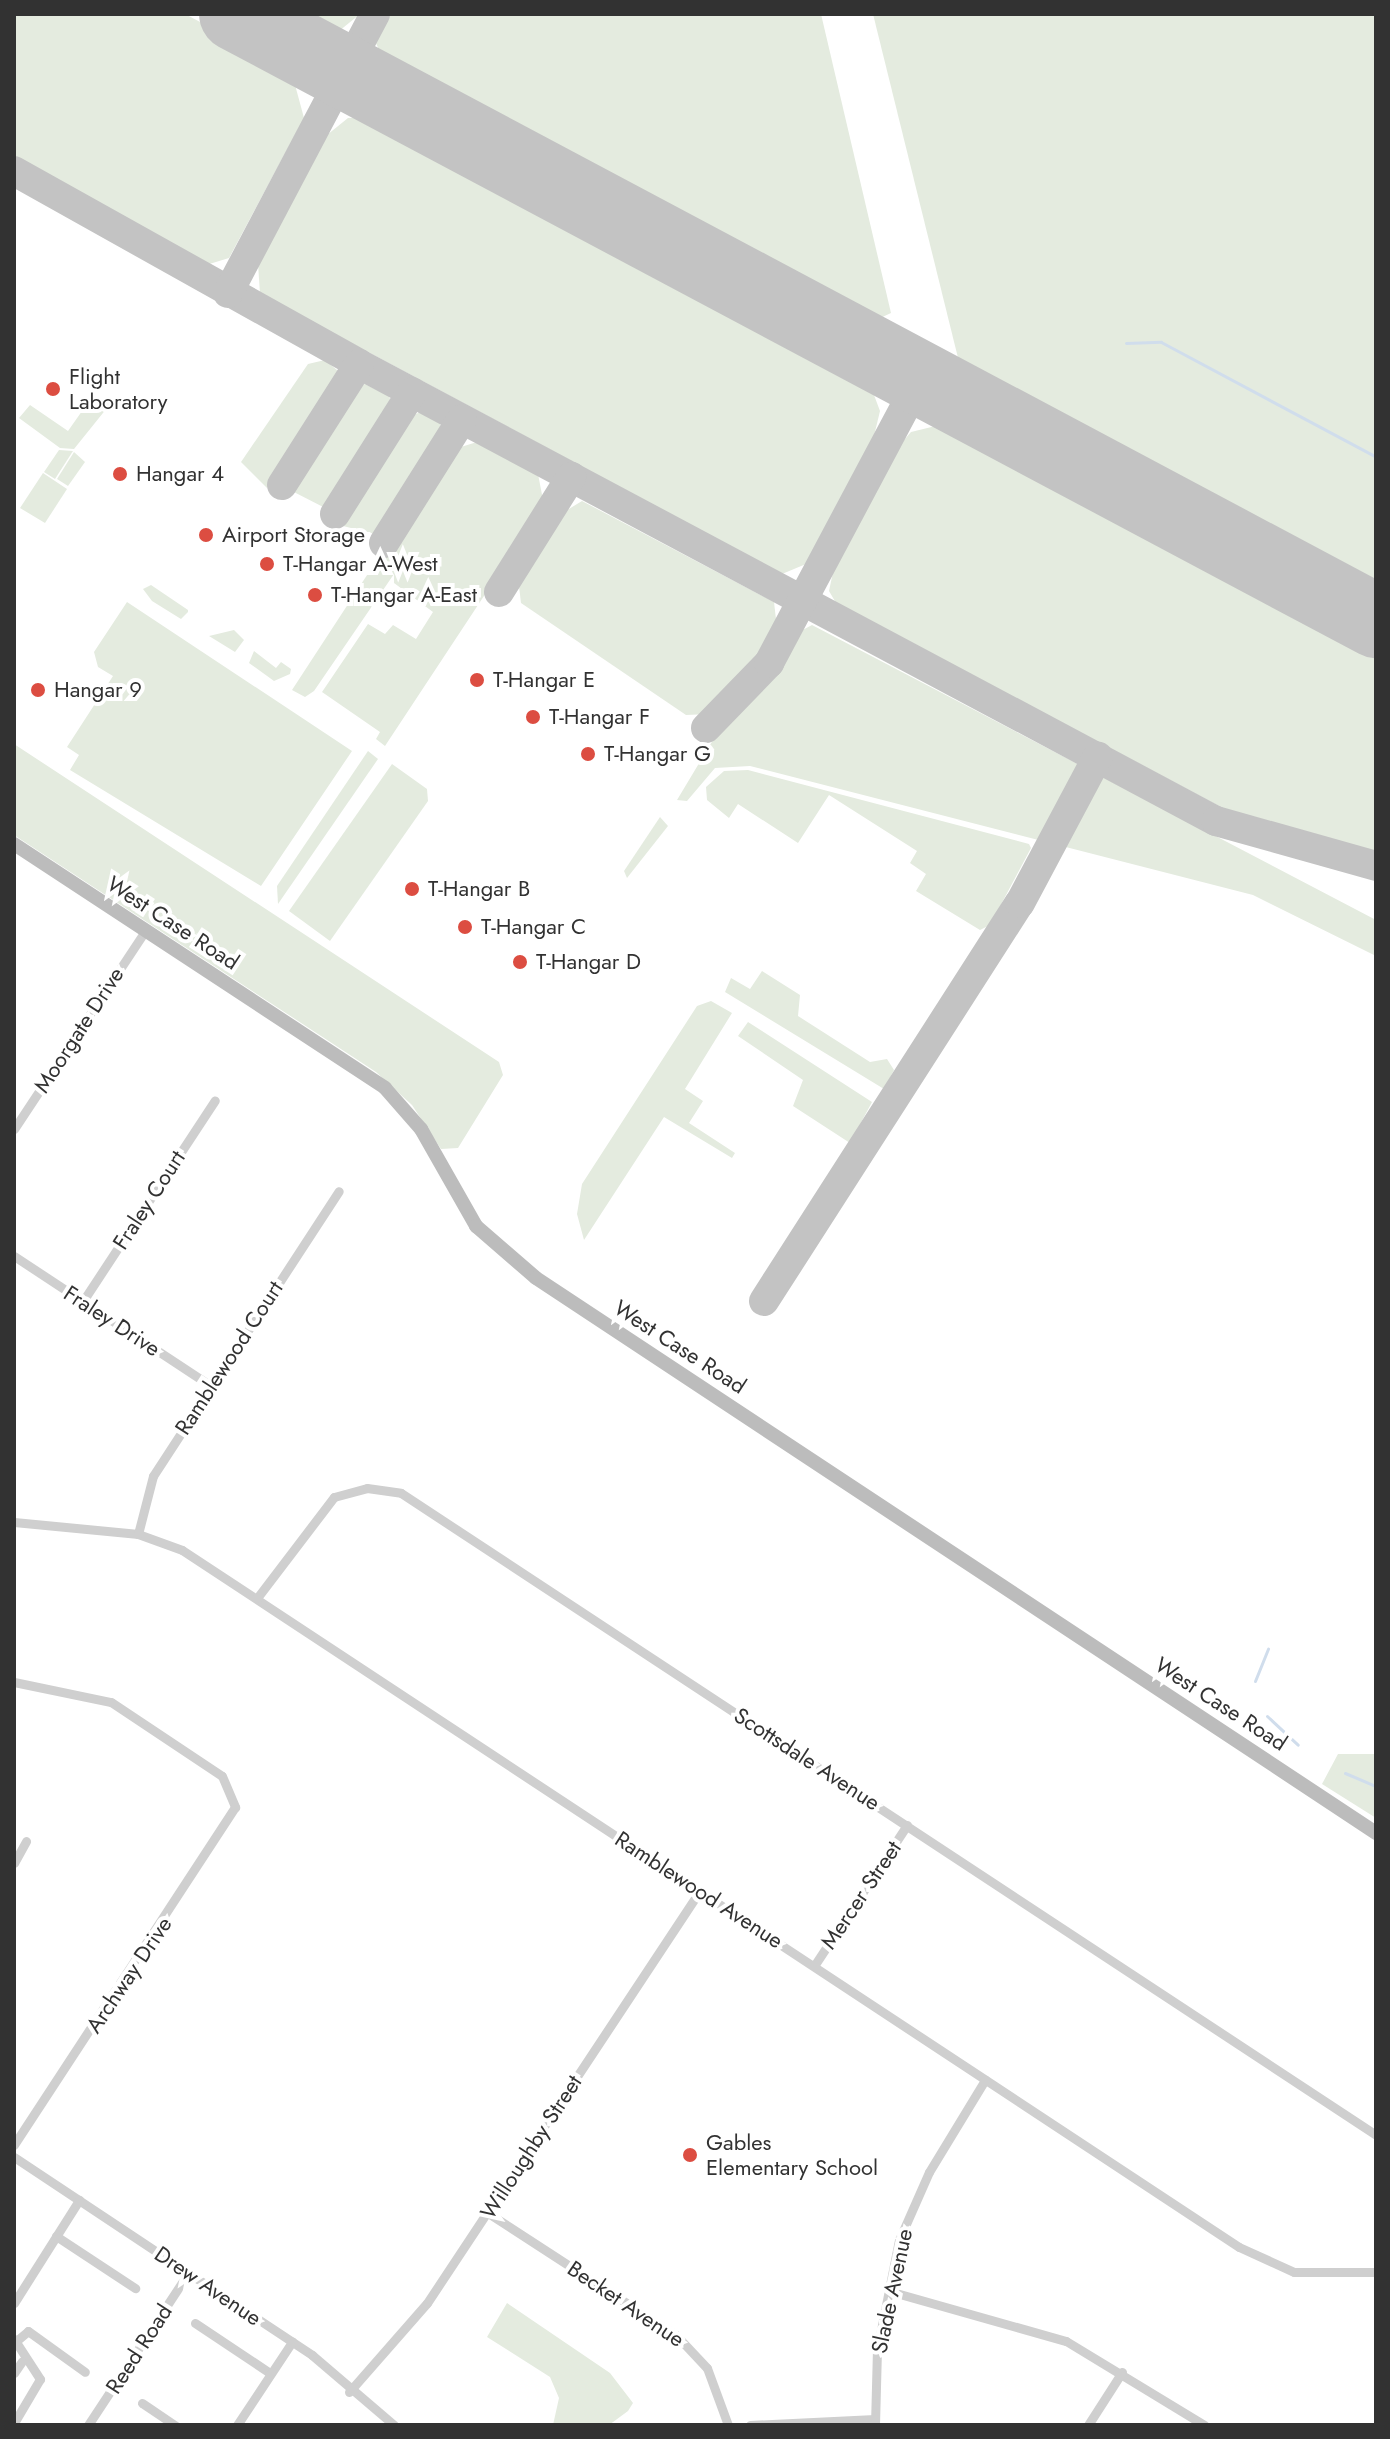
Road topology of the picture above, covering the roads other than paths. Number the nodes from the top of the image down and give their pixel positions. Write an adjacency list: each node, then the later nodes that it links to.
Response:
1 (14, 844): 2 (main road, West Case Road)
2 (145, 931): 4 (street, Moorgate Drive); 14 (main road, West Case Road)
3 (215, 1100): 7 (street, Fraley Court)
4 (14, 1129)
5 (339, 1191): 8 (street, Ramblewood Court)
6 (14, 1256): 7 (street, Fraley Drive)
7 (83, 1301): 8 (street, Fraley Drive)
8 (211, 1386): 10 (street, Ramblewood Court)
9 (14, 1522): 10 (street, Ramblewood Avenue)
10 (138, 1534): 11 (street, Ramblewood Avenue)
11 (257, 1598): 13 (street, Scottsdale Avenue); 17 (street, Ramblewood Avenue)
12 (14, 1682): 21 (street, Archway Drive)
13 (907, 1825): 18 (street, Mercer Street); 20 (street, Scottsdale Avenue)
14 (1376, 1833)
15 (26, 1841): 16 (street)
16 (14, 1863)
17 (700, 1891): 18 (street, Ramblewood Avenue); 24 (street, Willoughby Street)
18 (814, 1966): 19 (street, Ramblewood Avenue)
19 (985, 2080): 27 (street, Ramblewood Avenue); 29 (street, Slade Avenue)
20 (1376, 2135)
21 (14, 2145)
22 (14, 2157): 23 (street, Drew Avenue)
23 (79, 2200): 25 (street); 26 (street, Drew Avenue)
24 (488, 2213): 39 (street, Willoughby Street); 47 (street, Becket Avenue)
25 (56, 2236): 28 (street); 30 (street)
26 (189, 2272): 33 (street, Drew Avenue); 43 (street, Reed Road)
27 (1376, 2272)
28 (135, 2288)
29 (889, 2291): 36 (street); 41 (street, Slade Avenue)
30 (14, 2303)
31 (195, 2323): 38 (street)
32 (14, 2341): 34 (street); 35 (street)
33 (292, 2342): 38 (street); 39 (street, Drew Avenue)
34 (22, 2361): 37 (street); 42 (street)
35 (85, 2372)
36 (1122, 2372): 49 (street); 50 (street)
37 (14, 2373)
38 (270, 2373): 45 (street)
39 (349, 2392): 46 (street, Drew Avenue)
40 (142, 2403): 44 (street)
41 (875, 2422): 48 (street)
42 (14, 2423)
43 (88, 2425)
44 (175, 2425)
45 (237, 2425)
46 (394, 2425)
47 (728, 2425)
48 (750, 2425)
49 (1088, 2425)
50 (1204, 2425)

